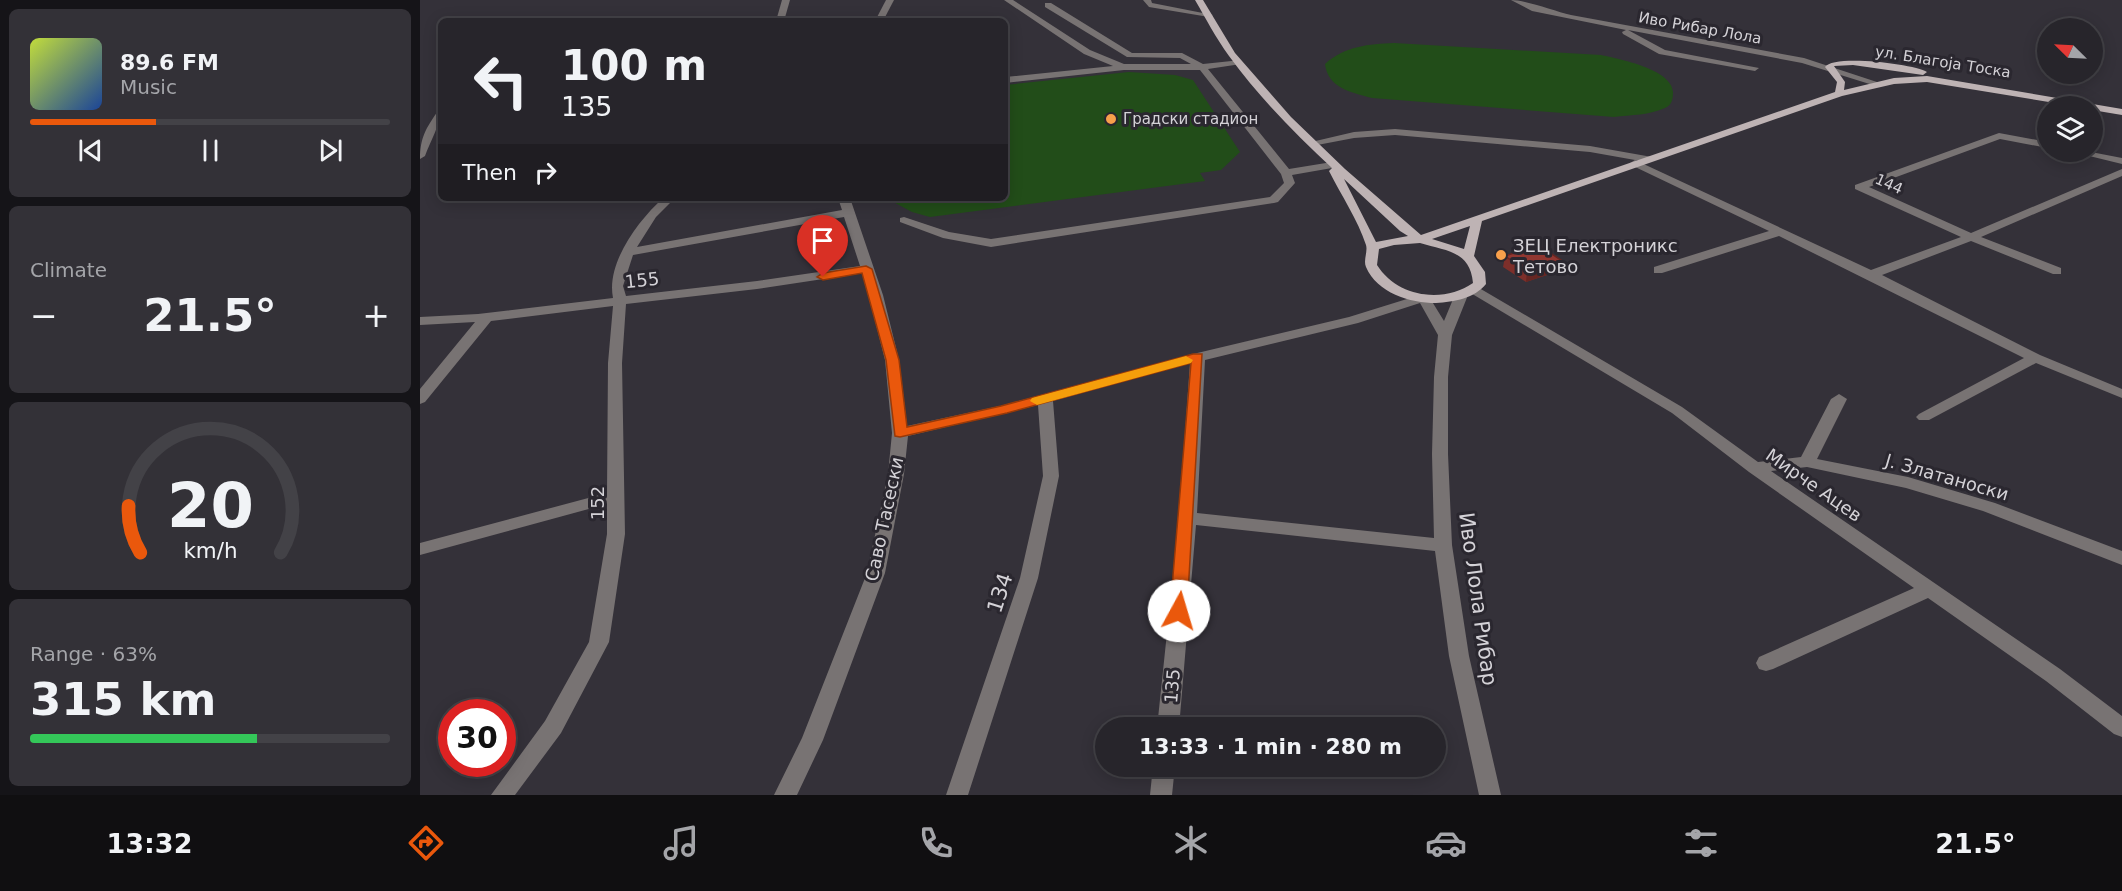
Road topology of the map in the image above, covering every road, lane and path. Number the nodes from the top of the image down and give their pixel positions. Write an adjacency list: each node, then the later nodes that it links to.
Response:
1 (786, 0): 10 (street)
2 (890, 0): 11 (street)
3 (1008, 0): 15 (street)
4 (1148, 0): 9 (street)
5 (1199, 0): 9 (main road)
6 (1515, 0): 12 (street, Иво Рибар Лола)
7 (1528, 0): 14 (street)
8 (1048, 5): 16 (street)
9 (1209, 15): 13 (main road)
10 (781, 18)
11 (881, 18)
12 (1571, 18): 18 (street); 19 (street, Иво Рибар Лола)
13 (1238, 62): 16 (street); 28 (main road)
14 (1841, 62): 17 (main road, ул. Благоја Тоска); 19 (main road)
15 (1124, 67): 16 (street); 21 (street)
16 (1203, 67): 37 (street)
17 (1893, 67): 20 (main road); 24 (main road, ул. Благоја Тоска)
18 (1755, 68)
19 (1829, 68): 22 (street, Иво Рибар Лола); 23 (main road)
20 (1906, 79): 22 (main road); 25 (main road)
21 (1008, 80)
22 (1879, 84): 23 (main road)
23 (1839, 94): 32 (main road)
24 (2122, 105)
25 (2122, 112)
26 (438, 116): 27 (street)
27 (425, 130): 30 (street)
28 (1312, 143): 32 (street); 35 (main road)
29 (2037, 143): 44 (street, 144)
30 (420, 156)
31 (2103, 157): 33 (street)
32 (1648, 159): 34 (main road)
33 (2122, 161)
34 (1635, 163): 41 (main road); 43 (street)
35 (1332, 165): 37 (street); 45 (main road); 46 (main road)
36 (2122, 172): 44 (street)
37 (1286, 173): 42 (street)
38 (666, 201): 47 (street, 152)
39 (845, 201): 40 (street, Саво Тасески)
40 (847, 213): 47 (street); 49 (street, Саво Тасески)
41 (1477, 219): 45 (main road); 48 (main road)
42 (904, 220)
43 (1779, 232): 50 (street); 52 (street)
44 (1971, 237): 51 (street, 144); 52 (street)
45 (1420, 239): 46 (main road); 48 (main road)
46 (1373, 247): 54 (main road)
47 (628, 252): 55 (street, 152)
48 (1468, 257): 53 (main road)
49 (866, 269): 55 (street, 155); 66 (street, Саво Тасески)
50 (1658, 270)
51 (2057, 271)
52 (1871, 275): 60 (street)
53 (1468, 292): 54 (main road); 58 (street, Иво Лола Рибар); 68 (street, Мирче Ацев)
54 (1424, 298): 58 (street); 59 (street)
55 (620, 301): 56 (street, 155); 69 (street, 152)
56 (486, 318): 57 (street, 155); 63 (street)
57 (420, 321)
58 (1445, 335): 71 (street, Иво Лола Рибар)
59 (1198, 357): 62 (street); 70 (street, 135)
60 (2035, 358): 61 (street); 65 (street)
61 (2122, 394)
62 (1045, 398): 66 (street); 81 (street, 134)
63 (420, 399)
64 (1839, 399): 67 (street)
65 (1924, 417)
66 (900, 433): 80 (street, Саво Тасески)
67 (1808, 462): 68 (street, Ј. Златаноски); 73 (street, Ј. Златаноски)
68 (1755, 468): 74 (street, Мирче Ацев)
69 (617, 496): 72 (street); 79 (street, 152)
70 (1188, 518): 71 (street); 76 (street, 135)
71 (1443, 545): 83 (street, Иво Лола Рибар)
72 (420, 549)
73 (2122, 558)
74 (1930, 590): 75 (street); 77 (street, Мирче Ацев)
75 (1766, 663)
76 (1169, 717)
77 (2122, 728)
78 (1163, 777): 82 (street)
79 (502, 795)
80 (785, 795)
81 (957, 795)
82 (1161, 795)
83 (1490, 795)

